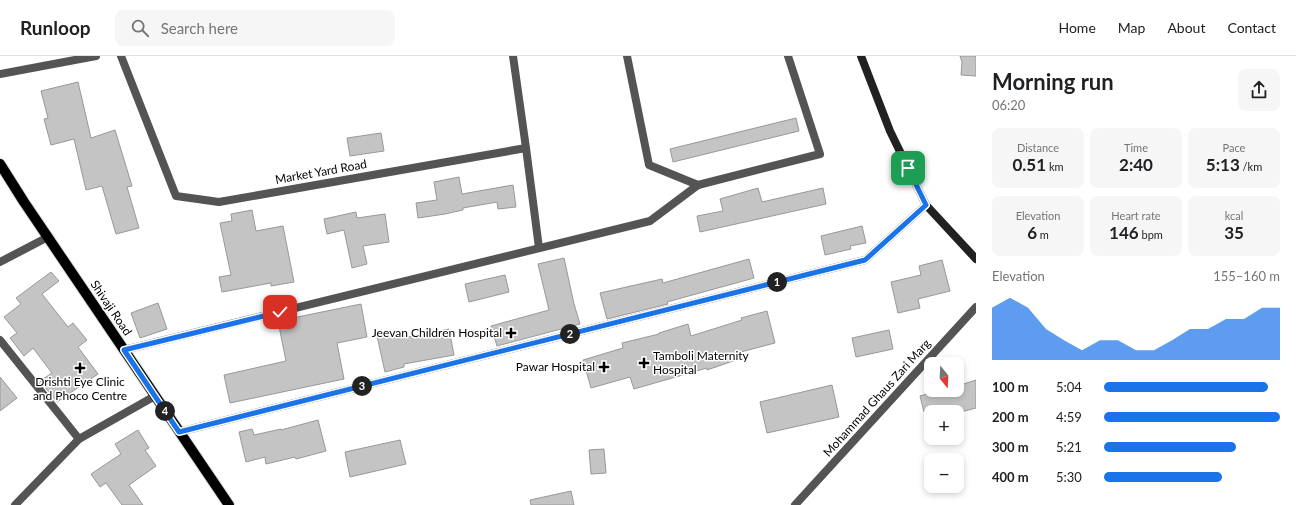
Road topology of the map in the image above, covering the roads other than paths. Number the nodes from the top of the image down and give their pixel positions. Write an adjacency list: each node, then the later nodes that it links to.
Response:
1 (96, 56): 7 (street)
2 (120, 56): 8 (street, Market Yard Road)
3 (513, 56): 8 (street)
4 (627, 56): 10 (street)
5 (788, 56): 10 (street)
6 (861, 56): 11 (main road)
7 (0, 74)
8 (526, 148): 13 (street)
9 (0, 164): 12 (main road, Shivaji Road)
10 (698, 186): 13 (street)
11 (926, 205): 14 (main road); 20 (street)
12 (48, 237): 15 (street); 18 (main road, Shivaji Road)
13 (539, 248): 18 (street)
14 (976, 259)
15 (0, 262)
16 (976, 307): 24 (street, Mohammad Ghaus Zari Marg)
17 (0, 340): 21 (street)
18 (124, 350): 19 (main road, Shivaji Road)
19 (155, 396): 20 (main road, Shivaji Road); 21 (street)
20 (179, 432): 23 (main road, Shivaji Road)
21 (79, 439): 22 (street)
22 (15, 505)
23 (229, 505)
24 (795, 505)

